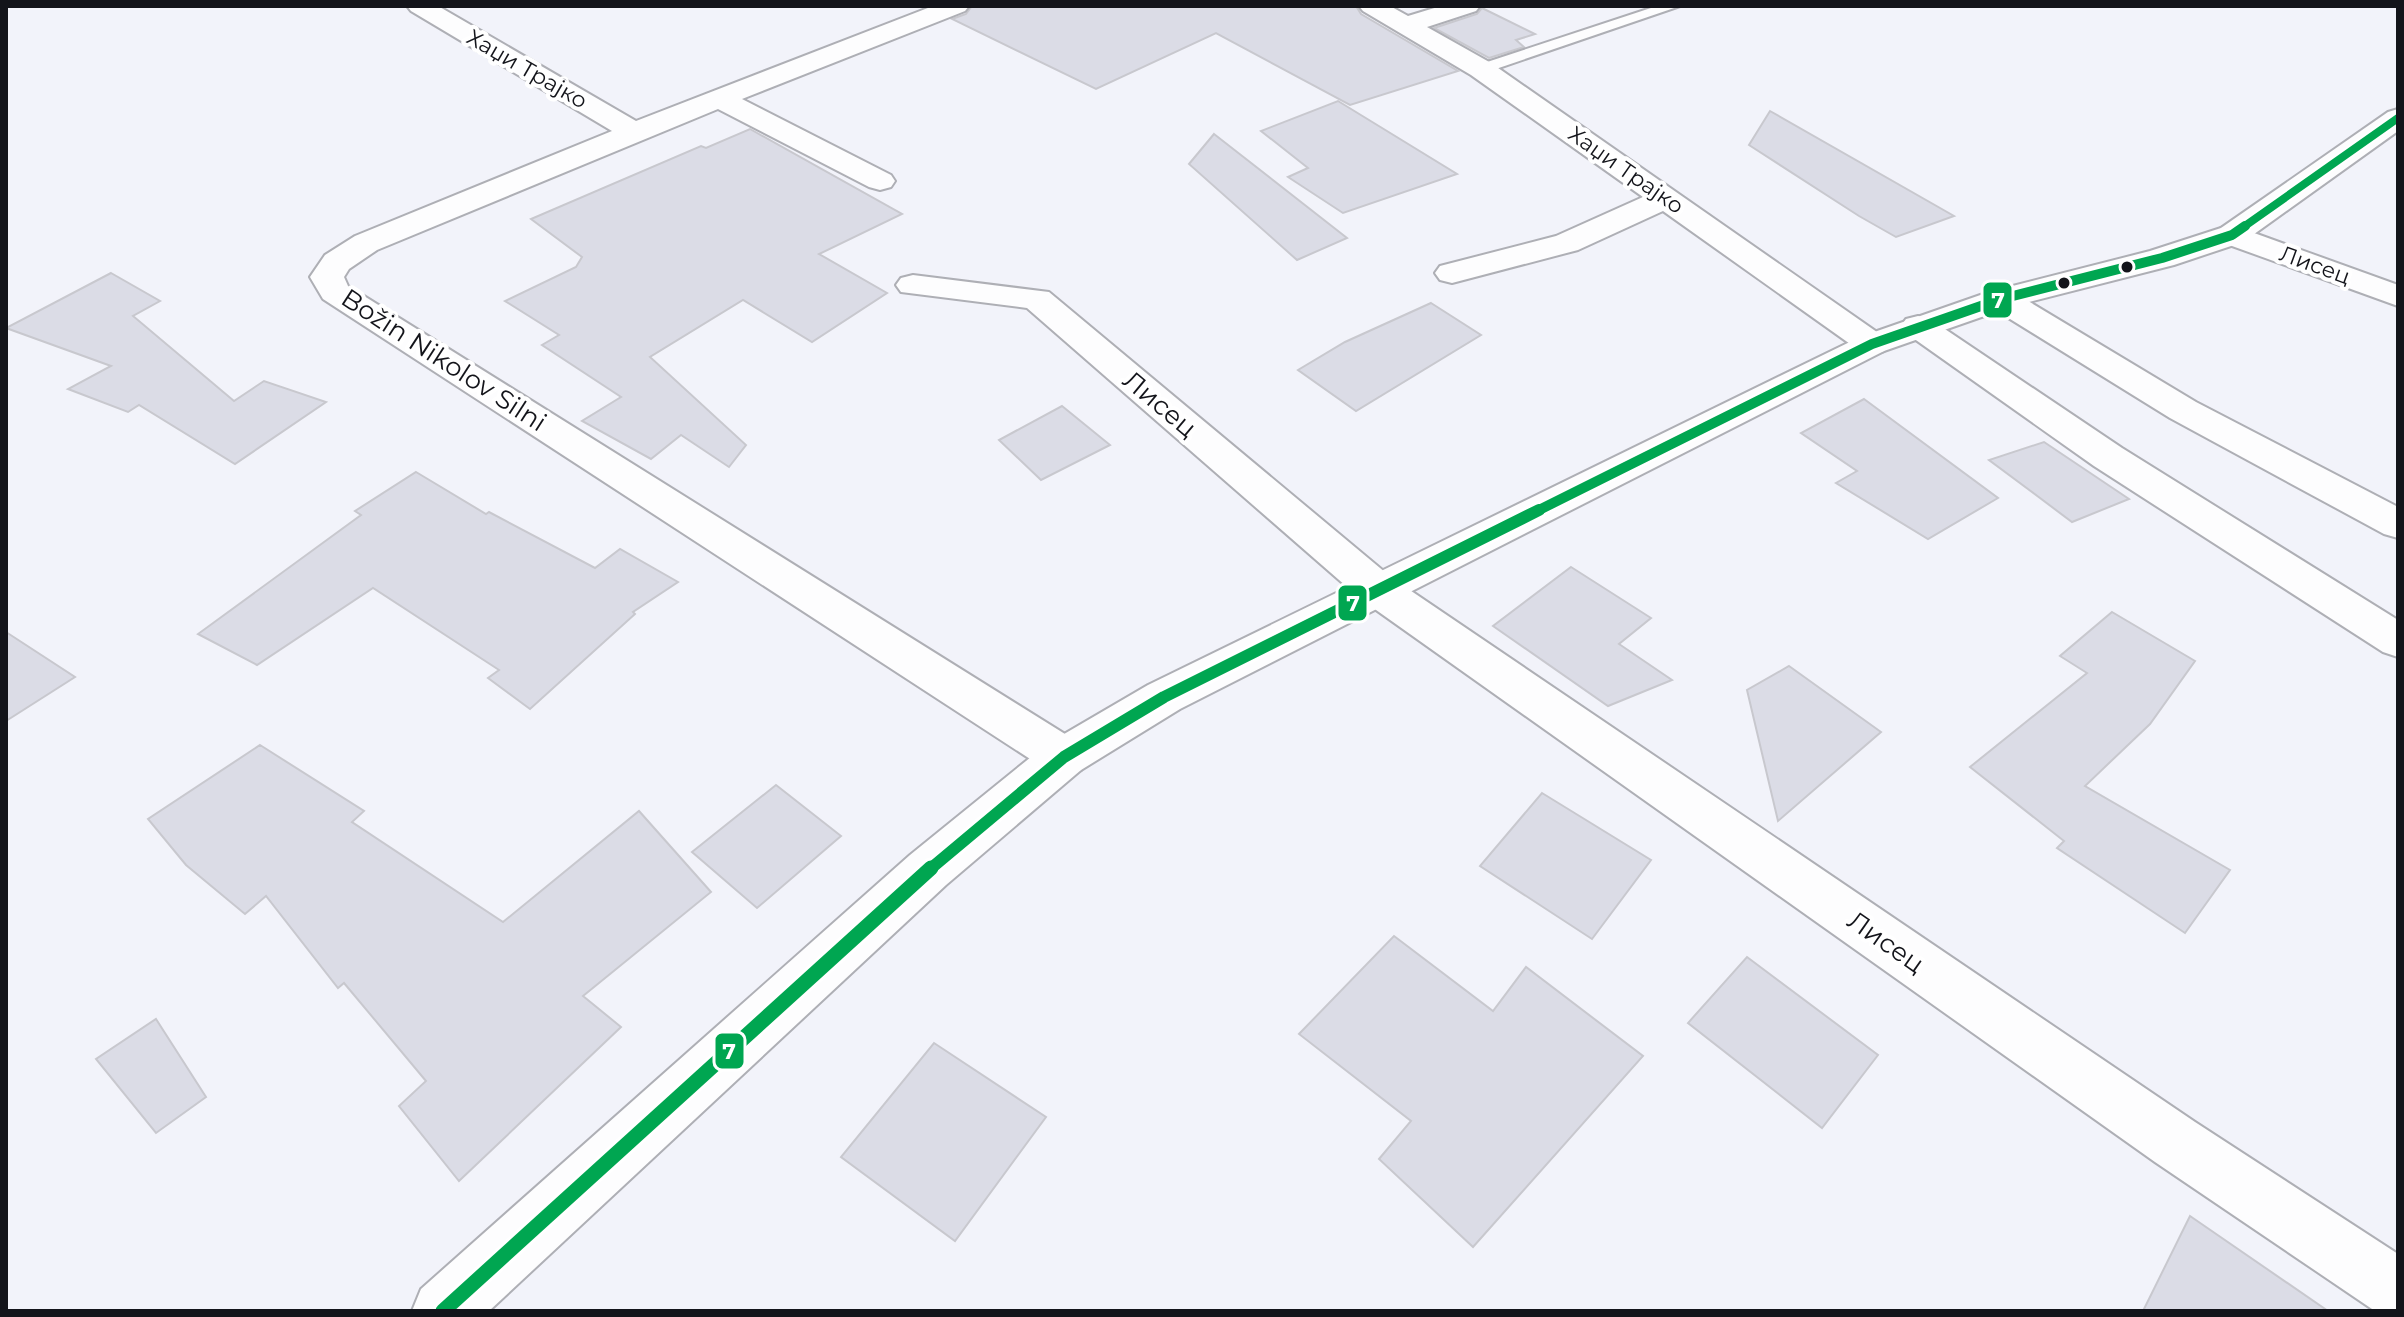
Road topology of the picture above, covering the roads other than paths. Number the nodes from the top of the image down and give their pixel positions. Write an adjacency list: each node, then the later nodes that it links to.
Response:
1 (420, 6): 10 (street, Хаџи Трајко)
2 (953, 6): 8 (street, Božin Nikolov Silni)
3 (1372, 6): 6 (street, Хаџи Трајко)
4 (1467, 6): 6 (street)
5 (1672, 6): 7 (lane)
6 (1407, 25): 7 (street, Хаџи Трајко)
7 (1481, 69): 12 (street, Хаџи Трајко)
8 (720, 99): 10 (street, Božin Nikolov Silni); 11 (street)
9 (2398, 118): 13 (street, Лисец)
10 (634, 132): 23 (street, Božin Nikolov Silni)
11 (880, 181)
12 (1667, 198): 14 (street); 19 (street, Хаџи Трајко)
13 (2232, 235): 16 (street, Лисец); 17 (street, Лисец)
14 (1452, 273)
15 (913, 285): 21 (street, Лисец)
16 (2398, 296)
17 (2001, 299): 18 (street, Лисец); 20 (street)
18 (1918, 326): 19 (street, Лисец); 22 (street)
19 (1872, 344): 21 (street, Лисец)
20 (2398, 524)
21 (1377, 589): 23 (street, Лисец); 24 (street, Лисец)
22 (2398, 641)
23 (1064, 757): 25 (street, Лисец)
24 (2398, 1290)
25 (443, 1311)

